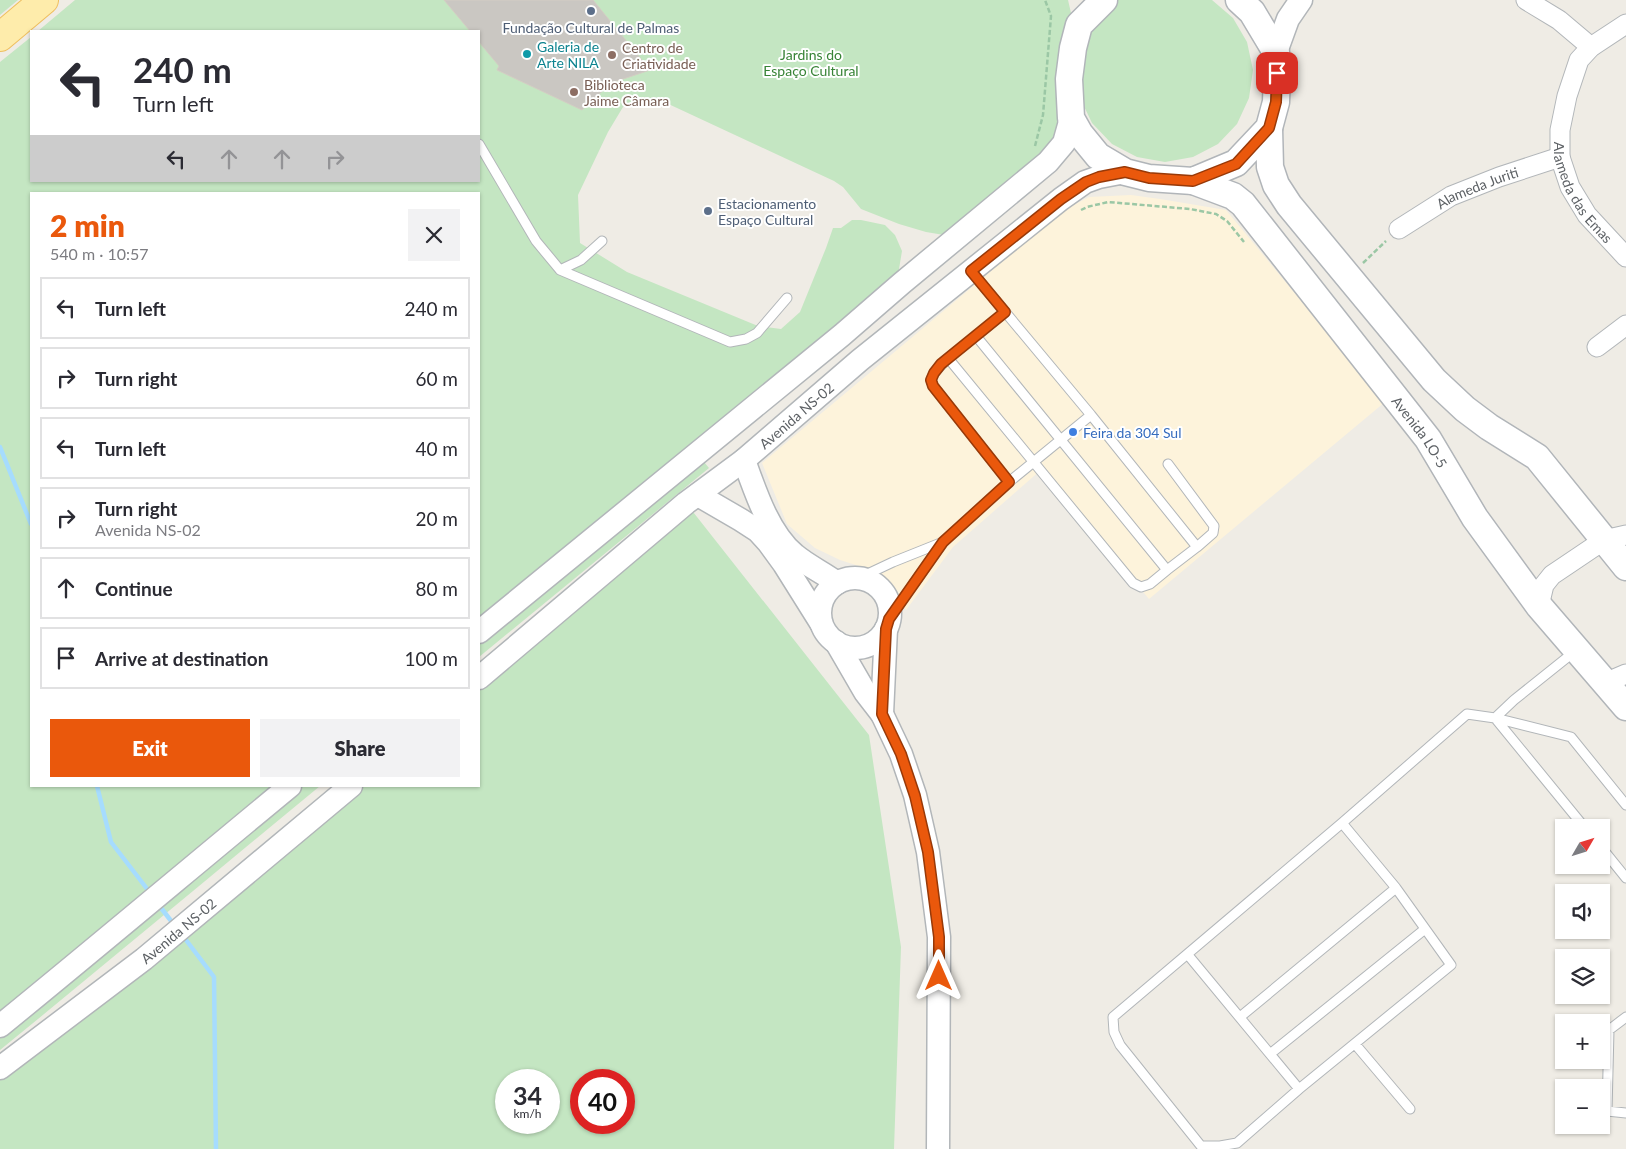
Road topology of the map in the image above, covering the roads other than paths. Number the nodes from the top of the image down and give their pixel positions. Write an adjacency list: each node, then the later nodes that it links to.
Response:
1 (44, 0): 9 (main road)
2 (1072, 0): 8 (main road)
3 (1104, 0): 8 (main road)
4 (1240, 0): 11 (main road)
5 (1301, 0): 11 (street)
6 (1526, 0): 10 (street)
7 (1626, 24): 10 (street, Alameda das Emas)
8 (1079, 25): 12 (main road)
9 (0, 36)
10 (1591, 47): 15 (street, Alameda das Emas)
11 (1276, 52): 13 (main road)
12 (1071, 118): 16 (main road); 45 (street)
13 (1269, 128): 17 (main road); 36 (main road)
14 (480, 146): 21 (lane)
15 (1560, 157): 18 (street, Alameda Juriti); 20 (street, Alameda das Emas)
16 (1125, 172): 17 (main road); 22 (street, Avenida NS-02)
17 (1193, 181): 42 (main road, Avenida LO-5)
18 (1399, 228)
19 (602, 241): 21 (lane)
20 (1626, 257)
21 (560, 270): 23 (lane)
22 (971, 271): 24 (lane); 31 (street, Avenida NS-02)
23 (787, 298)
24 (1005, 312): 26 (lane); 29 (lane)
25 (1626, 325): 27 (street)
26 (976, 336): 28 (lane); 30 (lane)
27 (1597, 347)
28 (948, 358): 32 (lane); 34 (lane)
29 (1091, 415): 30 (lane); 38 (lane)
30 (1060, 440): 32 (lane); 40 (lane)
31 (744, 460): 35 (street, Avenida NS-02); 41 (street)
32 (1034, 462): 34 (lane); 40 (lane)
33 (1168, 464): 38 (lane)
34 (1009, 482): 37 (lane)
35 (698, 495): 43 (street); 48 (street, Avenida NS-02)
36 (1615, 538): 39 (main road); 42 (street)
37 (943, 542): 41 (lane); 44 (lane)
38 (1197, 547): 40 (lane)
39 (1626, 567)
40 (1168, 570)
41 (848, 580): 43 (street); 44 (street)
42 (1539, 606): 47 (main road, Avenida LO-5)
43 (821, 622): 46 (street)
44 (887, 624): 46 (street); 51 (street)
45 (480, 631)
46 (836, 642): 51 (street)
47 (1577, 650): 49 (main road, Avenida LO-5); 52 (lane)
48 (480, 677)
49 (1616, 679): 50 (main road, Avenida LO-5)
50 (1626, 706)
51 (882, 714): 72 (street)
52 (1495, 718): 55 (lane); 56 (lane); 57 (lane)
53 (289, 787): 65 (street)
54 (350, 787): 68 (street, Avenida NS-02)
55 (1626, 804)
56 (1578, 819)
57 (1342, 824): 60 (lane); 62 (lane)
58 (1610, 859): 59 (lane)
59 (1626, 878)
60 (1396, 888): 61 (lane); 63 (lane)
61 (1425, 930): 66 (lane); 67 (lane)
62 (1188, 955): 63 (lane); 69 (lane)
63 (1240, 1017): 67 (lane)
64 (1626, 1017): 71 (lane)
65 (0, 1026)
66 (1355, 1044): 69 (lane); 70 (lane)
67 (1270, 1054): 69 (lane)
68 (0, 1068)
69 (1299, 1089)
70 (1410, 1109)
71 (1626, 1112)
72 (938, 1149)

